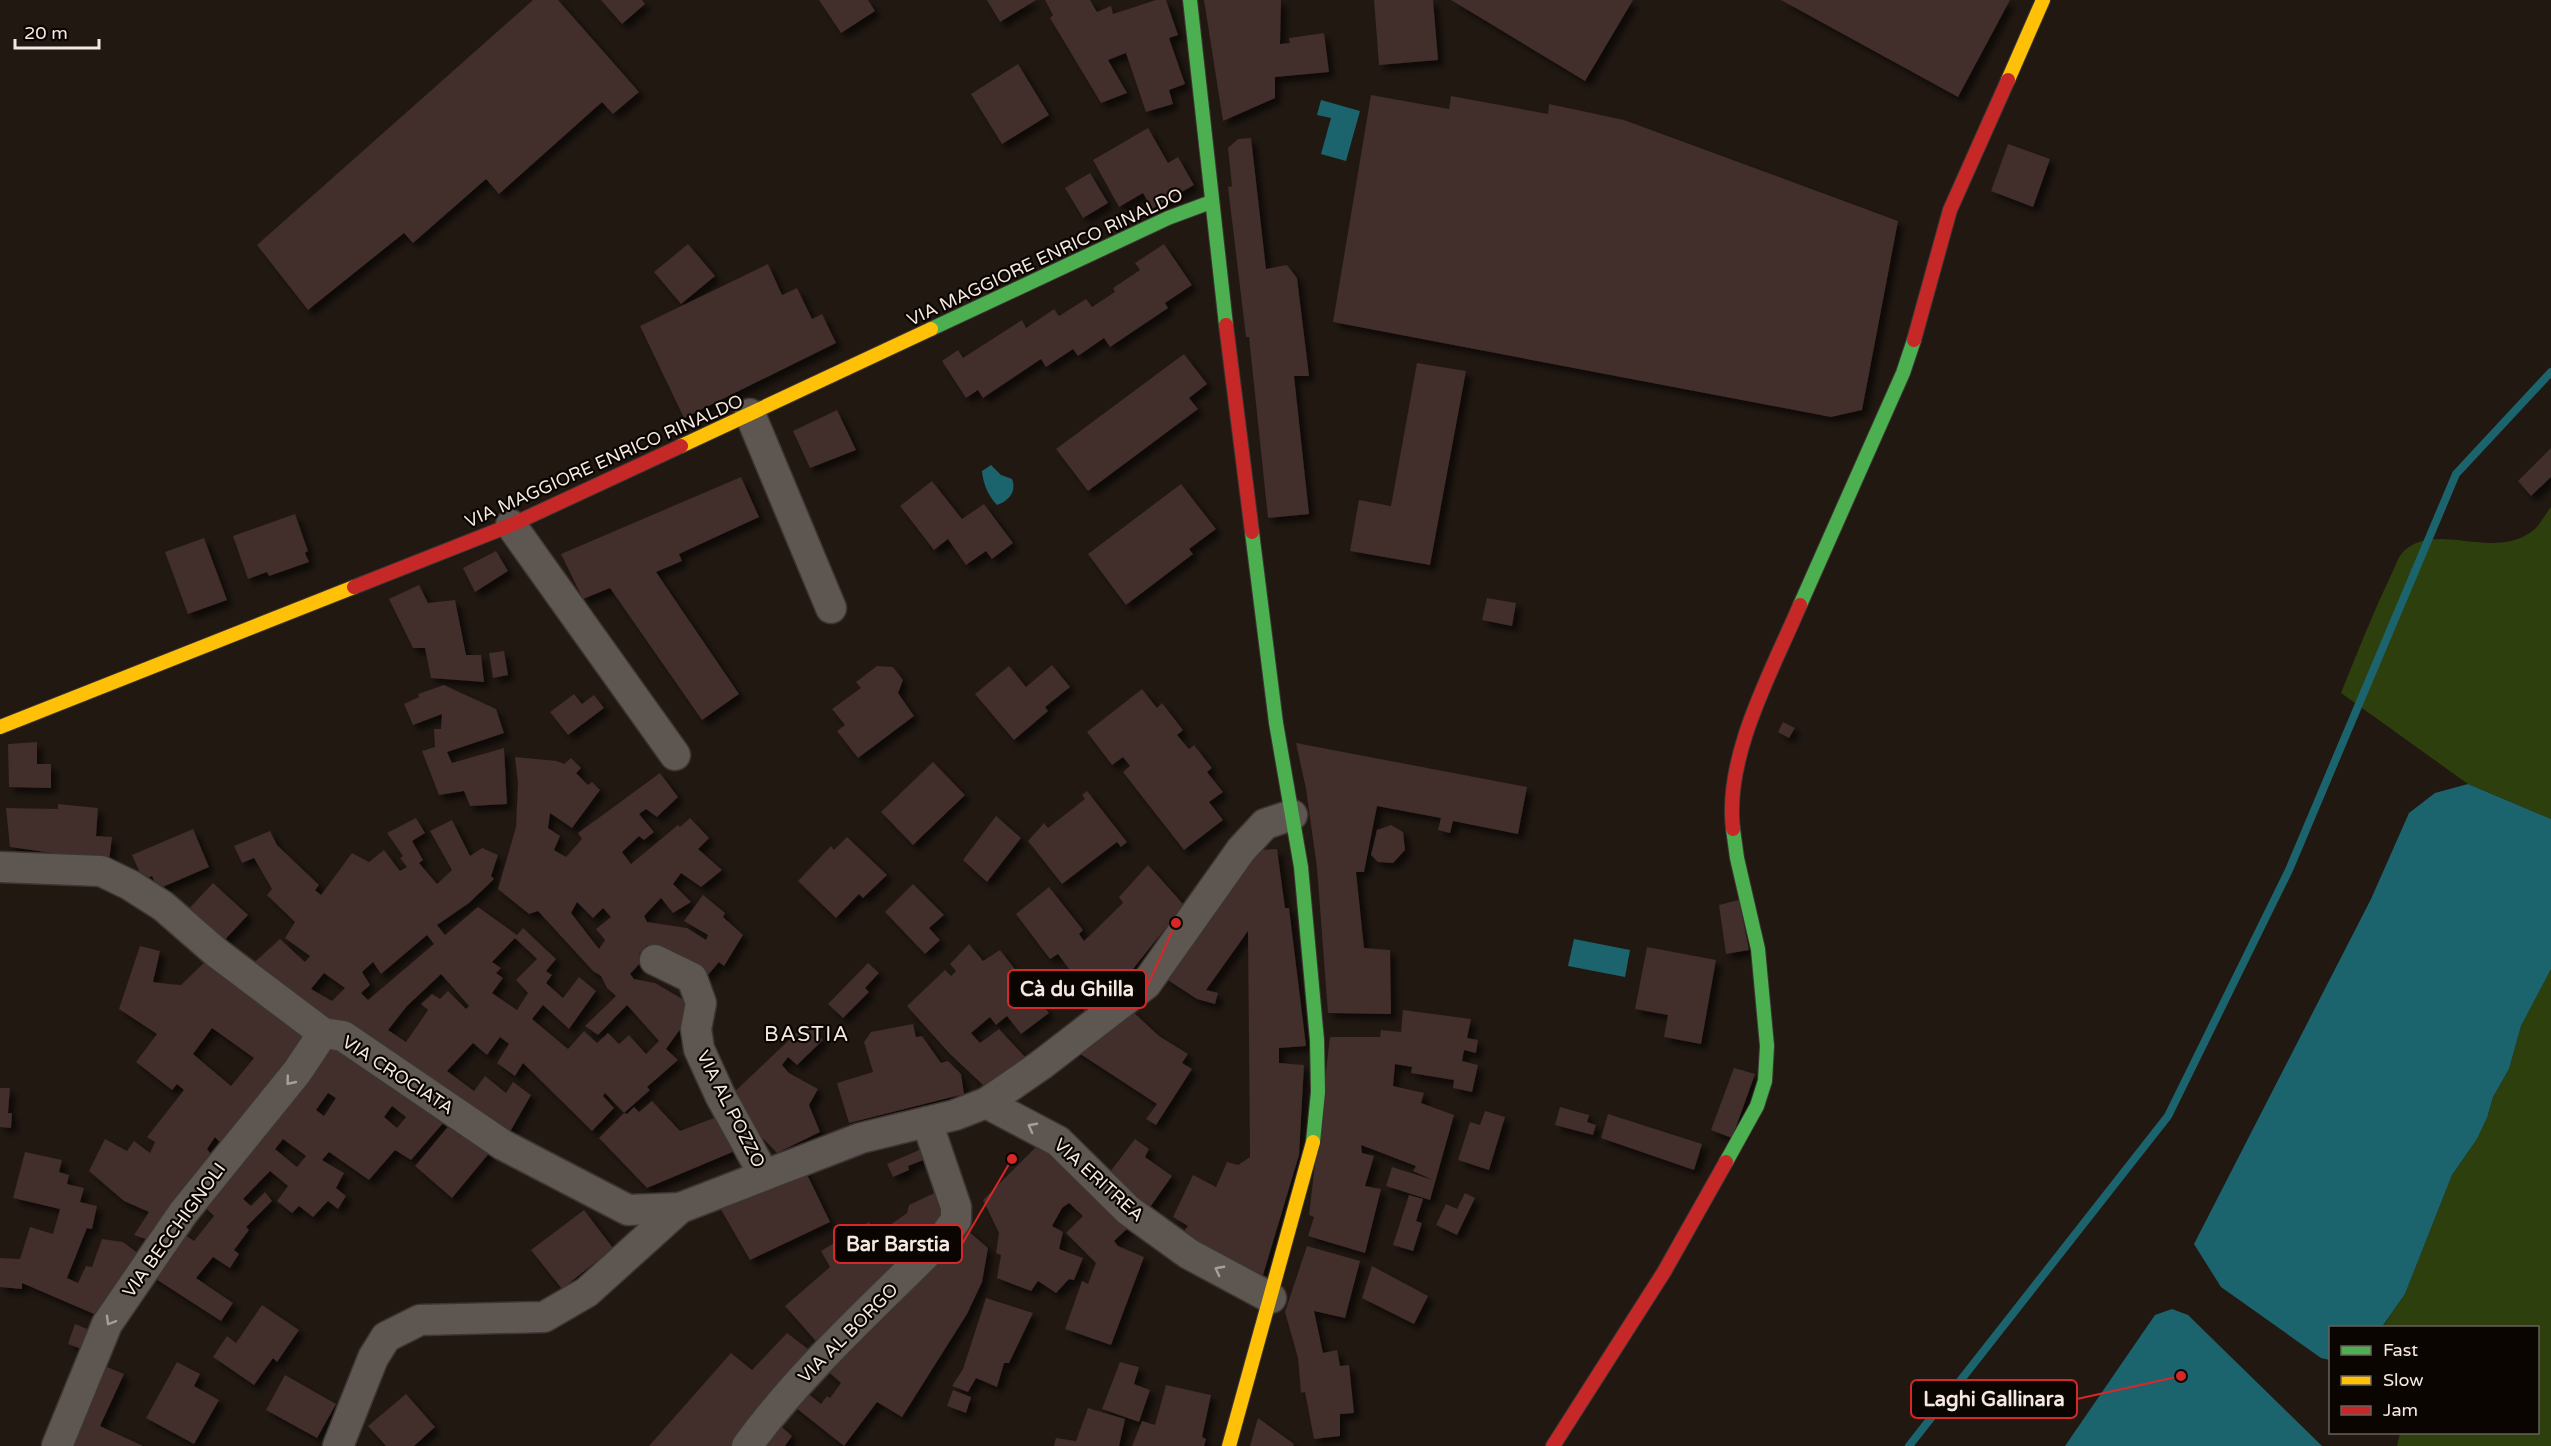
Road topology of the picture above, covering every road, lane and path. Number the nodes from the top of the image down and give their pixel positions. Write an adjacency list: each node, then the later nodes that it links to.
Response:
1 (1190, 0): 3 (street)
2 (2043, 0): 22 (street)
3 (1211, 202): 4 (street, VIA MAGGIORE ENRICO RINALDO); 9 (street)
4 (750, 414): 5 (street, VIA MAGGIORE ENRICO RINALDO); 6 (street)
5 (512, 525): 7 (street, VIA MAGGIORE ENRICO RINALDO); 8 (street)
6 (831, 608)
7 (0, 727)
8 (675, 755)
9 (1292, 815): 13 (street); 17 (street)
10 (0, 867): 12 (street, VIA CROCIATA)
11 (655, 960): 15 (street, VIA AL POZZO)
12 (323, 1033): 16 (street, VIA CROCIATA); 18 (street, VIA BECCHIGNOLI, one-way to 18)
13 (986, 1103): 14 (street); 17 (street, VIA ERITREA, one-way to 13)
14 (927, 1122): 15 (street); 20 (street, VIA AL BORGO)
15 (764, 1175): 16 (street)
16 (680, 1208): 19 (street)
17 (1271, 1298): 21 (street)
18 (57, 1446)
19 (338, 1446)
20 (747, 1446)
21 (1229, 1446)
22 (1553, 1446)

